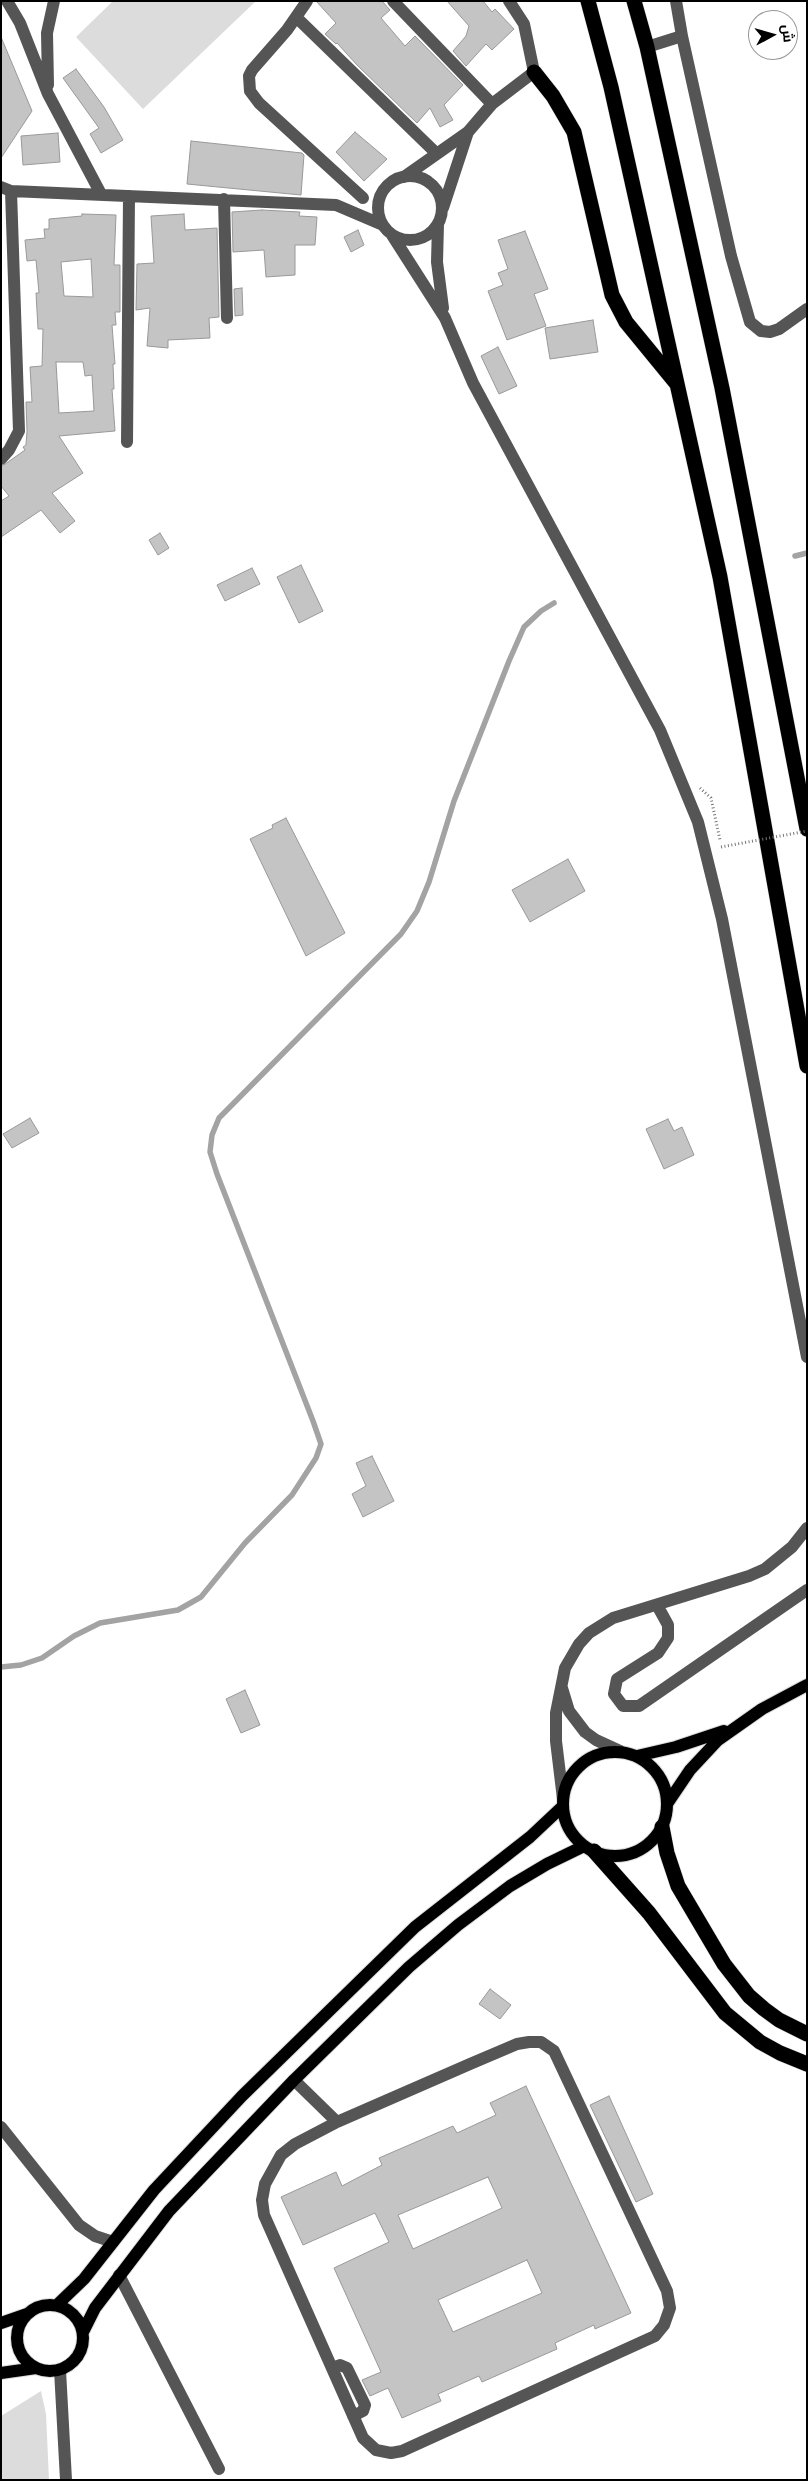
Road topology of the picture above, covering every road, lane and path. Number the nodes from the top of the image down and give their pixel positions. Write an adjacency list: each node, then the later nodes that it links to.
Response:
1 (7, 1): 13 (street)
2 (54, 1): 13 (street)
3 (307, 1): 9 (street)
4 (393, 1): 14 (street)
5 (509, 1): 12 (street)
6 (588, 1): 31 (highway)
7 (634, 1): 11 (highway)
8 (676, 1): 10 (street)
9 (297, 18): 16 (street); 22 (street)
10 (682, 36): 11 (street); 28 (street)
11 (647, 47): 35 (highway)
12 (534, 72): 14 (street); 31 (highway)
13 (48, 94): 20 (street)
14 (492, 104): 15 (street)
15 (468, 132): 16 (street); 25 (street)
16 (436, 153): 17 (street)
17 (404, 177): 19 (street); 25 (street)
18 (6, 189): 20 (street); 33 (street)
19 (383, 192): 22 (street); 27 (street)
20 (101, 194): 21 (street)
21 (129, 196): 23 (street); 32 (street)
22 (363, 198): 24 (street)
23 (224, 199): 24 (street); 29 (street)
24 (336, 205): 27 (street)
25 (442, 211): 26 (street)
26 (438, 224): 27 (street); 30 (street)
27 (388, 230): 30 (street)
28 (807, 309)
29 (227, 318)
30 (445, 318): 37 (street)
31 (678, 385): 36 (highway)
32 (127, 442)
33 (1, 459)
34 (712, 804): 35 (path, bridge)
35 (807, 830)
36 (807, 1066)
37 (807, 1357)
38 (807, 1528): 40 (street)
39 (807, 1590): 40 (street)
40 (657, 1605): 41 (street)
41 (561, 1685): 44 (street); 46 (street)
42 (807, 1685): 43 (main road)
43 (733, 1727): 45 (main road); 47 (main road)
44 (620, 1752): 45 (main road); 46 (main road)
45 (637, 1756): 47 (main road)
46 (563, 1802): 49 (main road); 55 (main road)
47 (667, 1804): 48 (main road)
48 (662, 1827): 49 (main road); 50 (highway)
49 (589, 1849): 51 (highway); 52 (main road)
50 (807, 2034)
51 (807, 2064)
52 (294, 2080): 53 (street); 56 (main road)
53 (336, 2122): 53 (street)
54 (1, 2127): 55 (street)
55 (113, 2242): 57 (main road)
56 (119, 2275): 60 (main road); 64 (street)
57 (57, 2305): 58 (main road); 60 (main road)
58 (27, 2314): 59 (main road); 61 (main road)
59 (1, 2323)
60 (83, 2332): 62 (main road)
61 (36, 2368): 62 (main road); 63 (main road)
62 (60, 2370): 65 (street)
63 (1, 2374)
64 (219, 2469)
65 (66, 2480)

